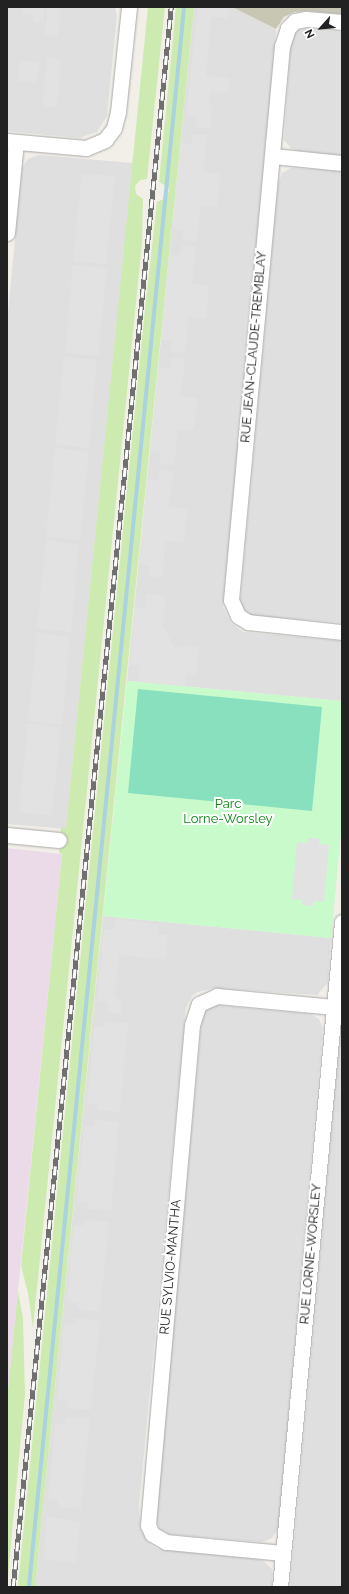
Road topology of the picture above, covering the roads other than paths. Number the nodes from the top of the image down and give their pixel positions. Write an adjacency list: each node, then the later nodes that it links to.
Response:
1 (129, 7): 3 (street)
2 (342, 22): 4 (street, RUE JEAN-CLAUDE-TREMBLAY)
3 (12, 141): 6 (street)
4 (273, 156): 5 (street); 7 (street, RUE JEAN-CLAUDE-TREMBLAY)
5 (342, 163)
6 (7, 233)
7 (342, 632)
8 (7, 836): 9 (street)
9 (59, 840)
10 (342, 922): 11 (street, RUE LORNE-WORSLEY)
11 (334, 1007): 12 (street, RUE LORNE-WORSLEY); 12 (street, RUE SYLVIO-MANTHA)
12 (283, 1553): 13 (street, RUE LORNE-WORSLEY)
13 (280, 1587)

